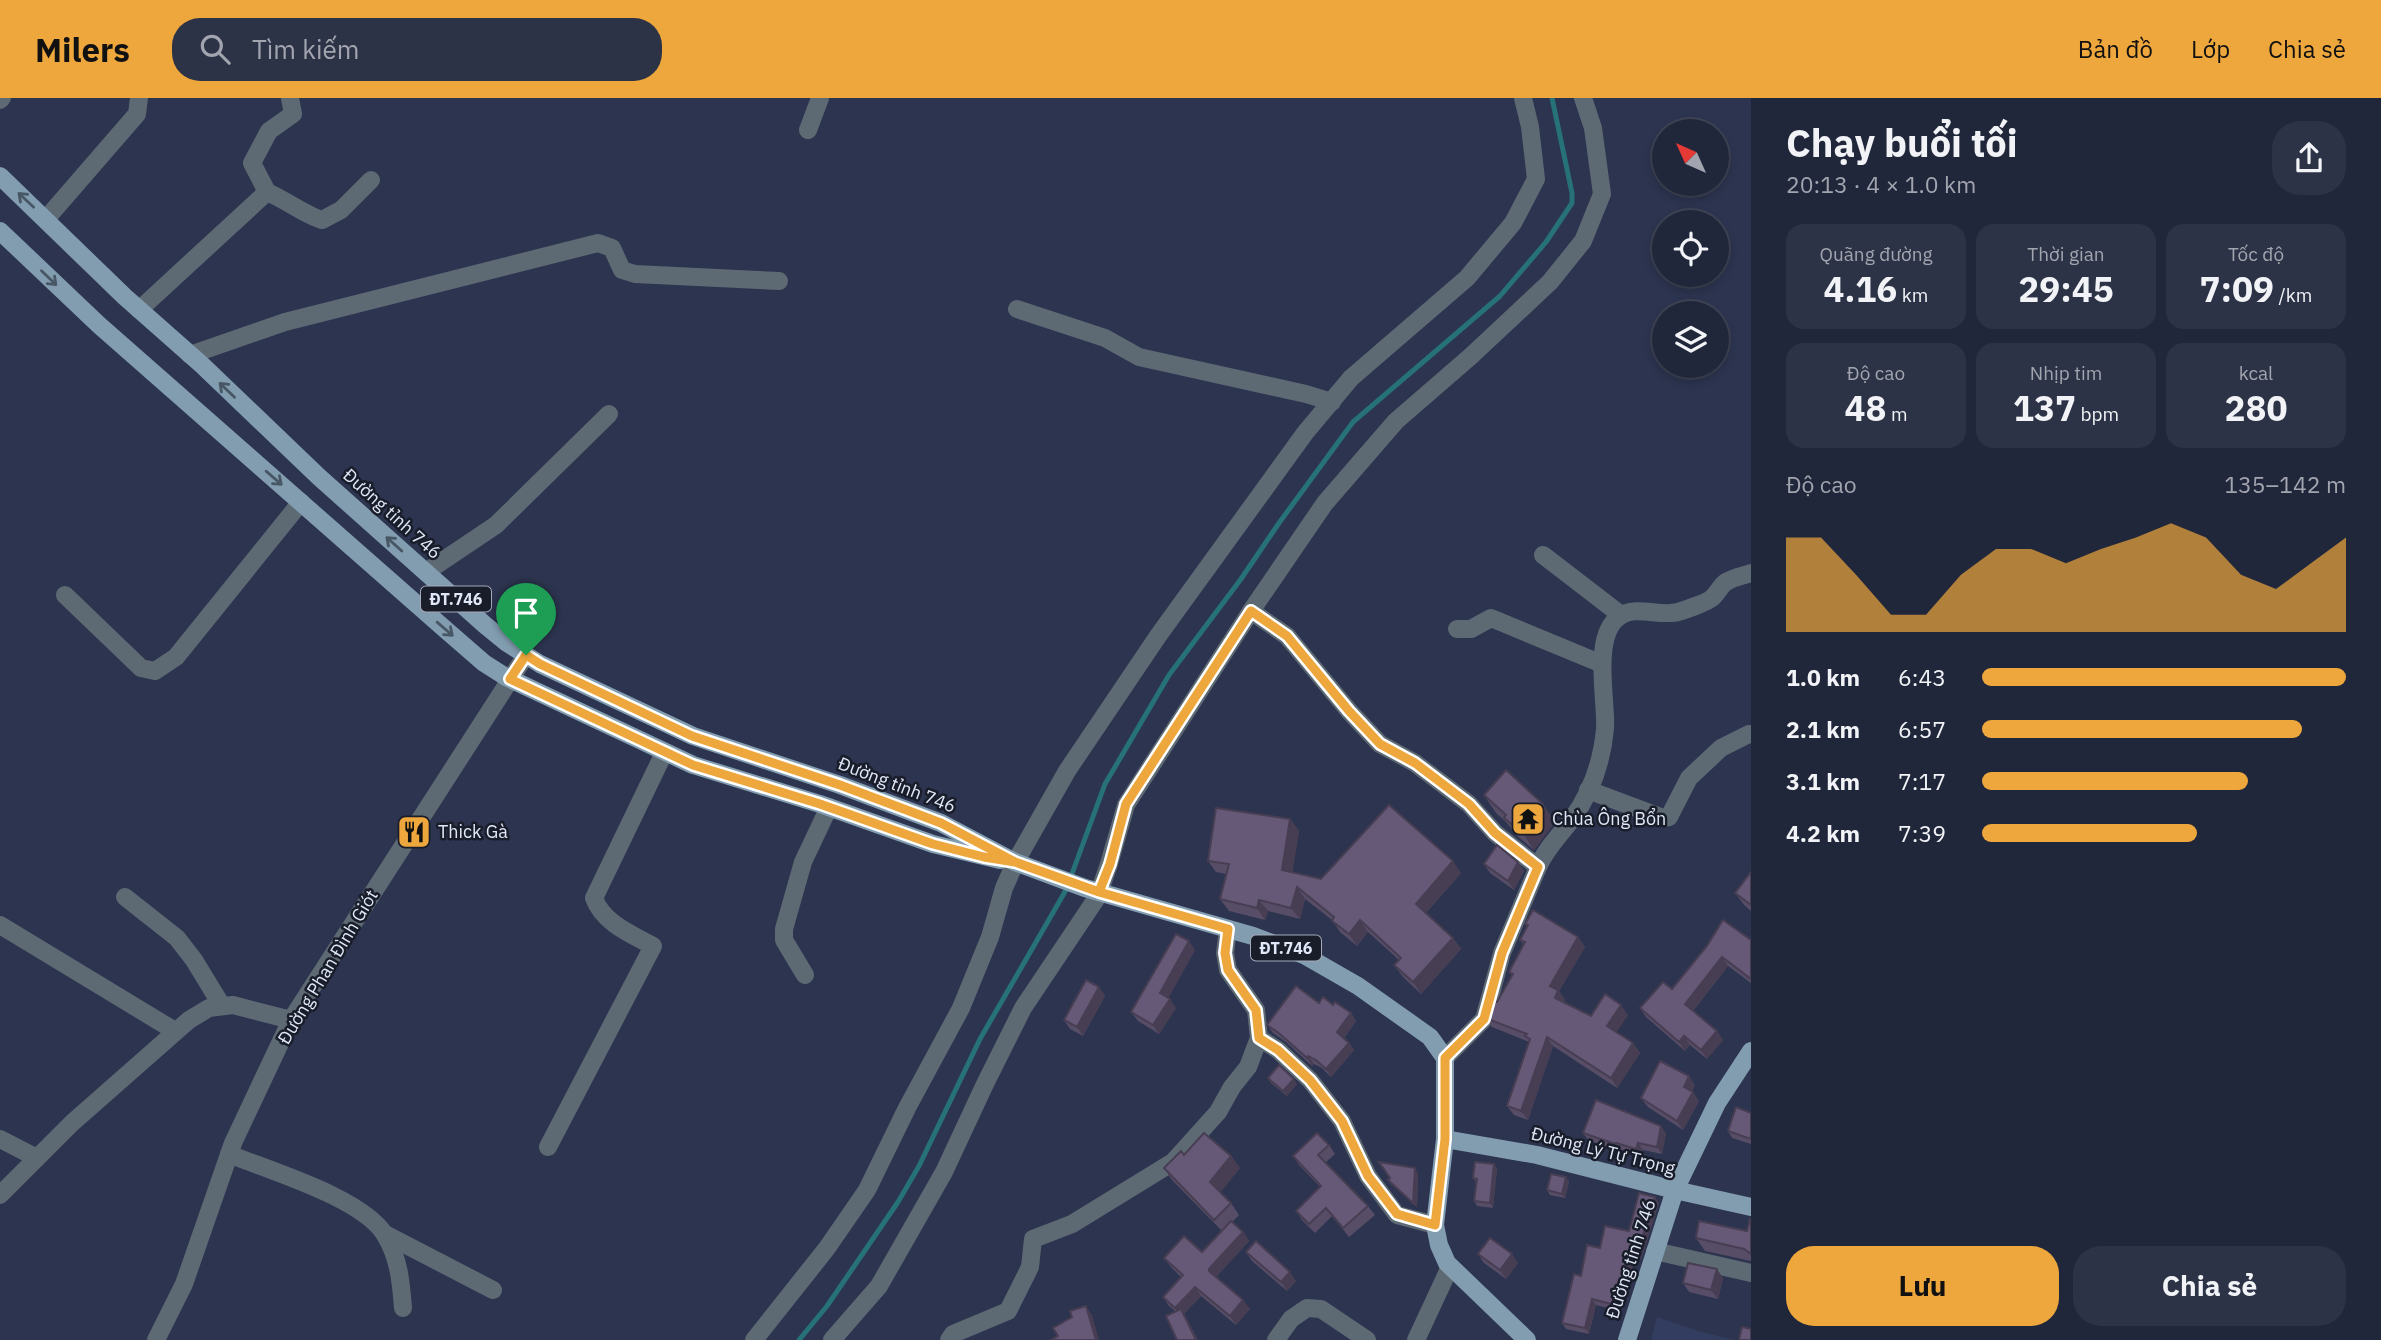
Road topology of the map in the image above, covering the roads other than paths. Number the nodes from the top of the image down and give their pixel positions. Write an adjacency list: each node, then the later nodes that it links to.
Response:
1 (139, 98): 10 (street)
2 (290, 98): 9 (street)
3 (820, 98): 6 (street)
4 (1523, 98): 16 (street)
5 (1583, 98): 23 (street)
6 (808, 130)
7 (0, 176): 10 (main road, Đường tỉnh 746 / ĐT.746, one-way to 7)
8 (371, 180): 9 (street)
9 (267, 192): 14 (street)
10 (46, 219): 14 (main road, Đường tỉnh 746 / ĐT.746)
11 (0, 231): 18 (main road, ĐT.746, one-way to 18)
12 (779, 281): 15 (street)
13 (1017, 309): 16 (street)
14 (139, 310): 15 (main road, Đường tỉnh 746 / ĐT.746)
15 (190, 355): 20 (main road, Đường tỉnh 746 / ĐT.746, one-way to 15)
16 (1332, 402): 33 (street)
17 (609, 414): 20 (street)
18 (301, 502): 22 (street); 28 (main road, ĐT.746, one-way to 28)
19 (1543, 555): 24 (street)
20 (426, 572): 26 (main road, Đường tỉnh 746 / ĐT.746)
21 (1751, 573): 24 (street)
22 (65, 595)
23 (1251, 611): 34 (street); 35 (street)
24 (1621, 615): 27 (street)
25 (1457, 629): 27 (street)
26 (526, 655): 28 (street, Đường Phan Đình Giót); 33 (main road, Đường tỉnh 746 / ĐT.746)
27 (1602, 664): 31 (street)
28 (510, 679): 30 (main road, ĐT.746); 41 (street, Đường Phan Đình Giót)
29 (1749, 734): 31 (street)
30 (663, 753): 32 (main road, ĐT.746); 48 (street)
31 (1588, 790): 34 (street)
32 (829, 807): 33 (main road, ĐT.746); 39 (street)
33 (1015, 862): 35 (main road, ĐT.746); 62 (street)
34 (1538, 867): 45 (street)
35 (1099, 892): 38 (main road, ĐT.746); 63 (street)
36 (125, 897): 40 (street)
37 (0, 925): 42 (street)
38 (1228, 929): 43 (street); 45 (main road, ĐT.746)
39 (805, 975)
40 (222, 1006): 41 (street); 42 (street)
41 (291, 1020): 49 (street, Đường Phan Đình Giót)
42 (174, 1031): 50 (street)
43 (1259, 1038): 54 (street); 64 (street)
44 (1751, 1051): 51 (main road, Đường tỉnh 746)
45 (1445, 1058): 47 (main road)
46 (0, 1139): 50 (street)
47 (1445, 1139): 51 (main road, Đường Lý Tự Trọng); 54 (main road)
48 (548, 1147)
49 (229, 1154): 55 (street); 61 (street, Đường Phan Đình Giót)
50 (37, 1158): 52 (street)
51 (1675, 1190): 53 (main road, Đường Lý Tự Trọng); 56 (main road, Đường tỉnh 746)
52 (0, 1195)
53 (1751, 1207)
54 (1435, 1225): 57 (main road)
55 (385, 1234): 59 (street); 60 (street)
56 (1655, 1251): 58 (street); 69 (main road, Đường tỉnh 746)
57 (1450, 1266): 67 (street); 68 (main road)
58 (1751, 1273)
59 (494, 1290)
60 (403, 1308)
61 (156, 1340)
62 (754, 1340)
63 (832, 1340)
64 (949, 1340)
65 (1276, 1340): 66 (street)
66 (1367, 1340)
67 (1416, 1340)
68 (1527, 1340)
69 (1627, 1340)

